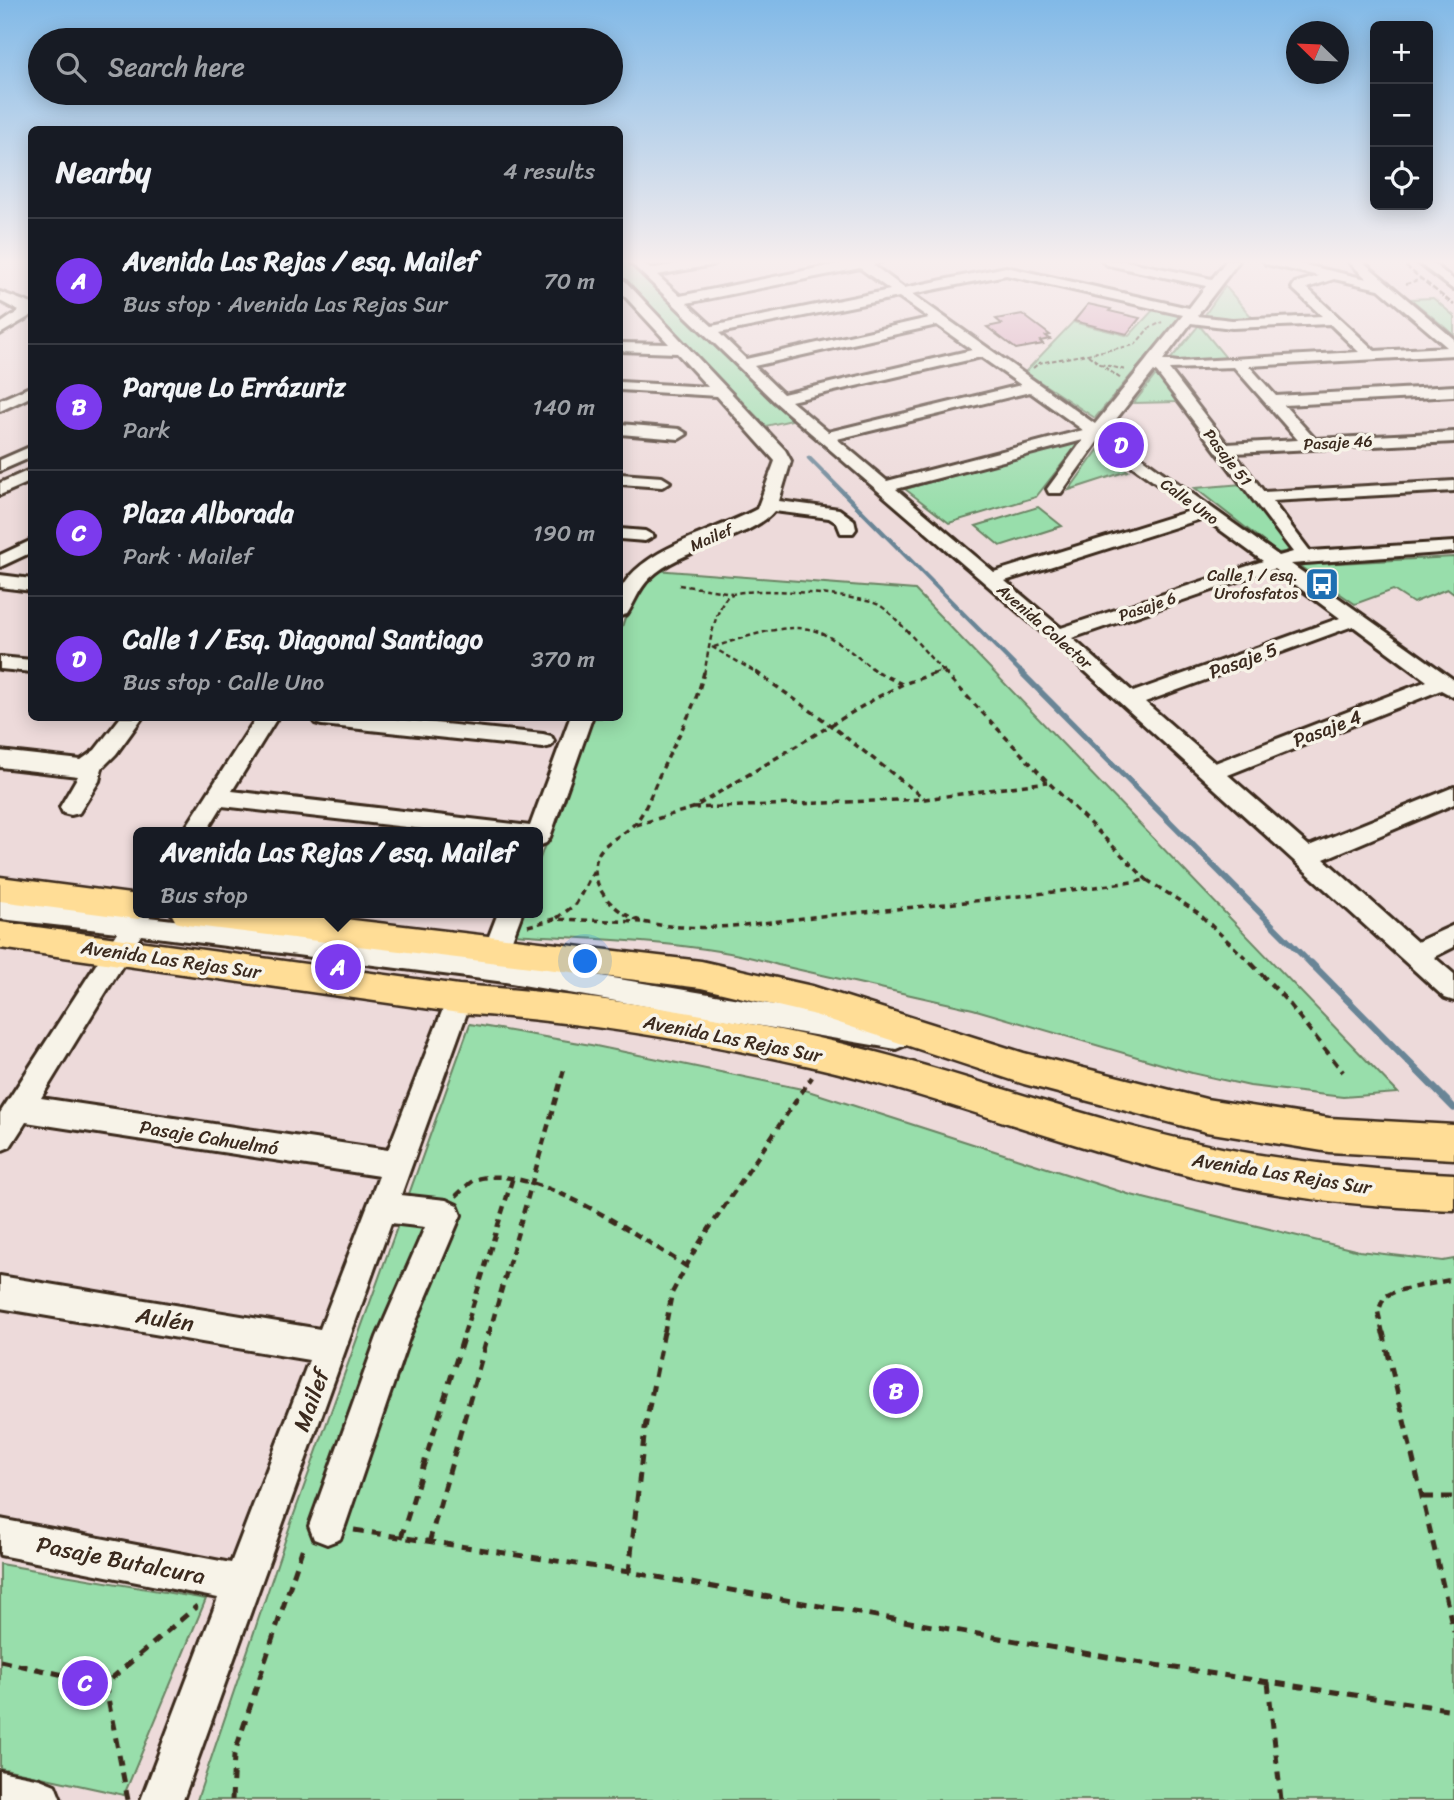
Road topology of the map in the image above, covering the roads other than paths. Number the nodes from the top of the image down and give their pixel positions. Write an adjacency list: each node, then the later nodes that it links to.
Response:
1 (678, 345): 8 (street)
2 (724, 345): 14 (street, Avenida Colector)
3 (828, 345): 14 (street)
4 (973, 345): 10 (street, Calle Uno)
5 (1167, 345): 13 (street)
6 (1360, 345): 11 (street)
7 (623, 347): 8 (street)
8 (682, 349): 20 (street)
9 (1454, 349): 11 (street)
10 (983, 352): 15 (street, Calle Uno); 21 (street)
11 (1371, 355): 12 (street)
12 (1238, 362): 13 (street); 22 (street)
13 (1153, 363): 25 (street); 31 (street, Pasaje 51)
14 (744, 364): 21 (street, Avenida Colector)
15 (1026, 383): 25 (street, Calle Uno); 27 (street)
16 (623, 386): 20 (street)
17 (0, 387): 19 (street)
18 (1454, 391): 22 (street)
19 (26, 392): 23 (street)
20 (720, 392): 41 (street)
21 (780, 399): 27 (street, Avenida Colector)
22 (1272, 401): 29 (street)
23 (0, 406)
24 (623, 429): 26 (street)
25 (1094, 432): 36 (street); 38 (street); 42 (street, Calle Uno)
26 (679, 434)
27 (825, 437): 36 (street, Avenida Colector)
28 (1454, 437): 29 (street, Pasaje 46)
29 (1310, 444): 31 (street, Pasaje 46)
30 (28, 445): 32 (street)
31 (1222, 449): 40 (street, Pasaje 51)
32 (0, 466)
33 (28, 476): 39 (street)
34 (623, 479): 35 (street)
35 (662, 482)
36 (884, 486): 52 (street, Avenida Colector)
37 (1454, 486): 40 (street)
38 (1055, 489)
39 (0, 490)
40 (1259, 497): 48 (street, Pasaje 51)
41 (766, 509): 43 (street); 51 (street); 55 (street, Mailef)
42 (1206, 512): 50 (street, Calle Uno); 52 (street)
43 (848, 529)
44 (623, 534): 45 (street)
45 (645, 536)
46 (28, 547): 49 (street)
47 (1454, 547): 50 (street, Pasaje 6)
48 (1302, 552)
49 (0, 562)
50 (1276, 563): 56 (street, Calle Uno); 57 (street, Pasaje 6)
51 (681, 566)
52 (991, 579): 57 (street, Avenida Colector)
53 (0, 581): 54 (street)
54 (28, 584)
55 (623, 604)
56 (1355, 620): 60 (street, Calle Uno); 61 (street, Pasaje 5)
57 (1058, 636): 61 (street, Avenida Colector)
58 (0, 663): 59 (street)
59 (28, 666)
60 (1448, 686): 69 (street, Pasaje 4)
61 (1130, 700): 69 (street, Avenida Colector)
62 (129, 721): 68 (street)
63 (264, 721): 71 (street)
64 (351, 721): 66 (street)
65 (579, 721): 75 (street)
66 (542, 741)
67 (0, 758): 68 (street)
68 (91, 766): 72 (street)
69 (1212, 773): 76 (street, Avenida Colector)
70 (1454, 795): 76 (street)
71 (216, 797): 73 (street); 74 (street)
72 (71, 807)
73 (197, 827)
74 (474, 827)
75 (537, 827)
76 (1306, 857): 85 (street, Avenida Colector)
77 (0, 889): 81 (main road, Avenida Las Rejas Sur)
78 (0, 909): 81 (street)
79 (280, 918): 82 (main road)
80 (0, 919): 81 (street)
81 (132, 926): 83 (main road, Avenida Las Rejas Sur); 87 (main road, Avenida Las Rejas Sur); 88 (street); 89 (street); 90 (street)
82 (504, 930): 89 (main road)
83 (0, 935)
84 (1454, 935): 85 (street)
85 (1415, 955): 86 (street, Avenida Colector)
86 (1454, 990)
87 (459, 999): 88 (main road, Avenida Las Rejas Sur); 93 (street, Mailef)
88 (531, 1004): 94 (main road, Avenida Las Rejas Sur)
89 (965, 1050): 92 (main road)
90 (19, 1108): 91 (street); 93 (street, Pasaje Cahuelmó)
91 (0, 1138)
92 (1454, 1142)
93 (398, 1165): 95 (street, Mailef)
94 (1454, 1192)
95 (382, 1207): 97 (street, Mailef); 98 (street)
96 (0, 1292): 97 (street, Aulén)
97 (330, 1346): 100 (street, Mailef)
98 (327, 1525)
99 (0, 1537): 100 (street, Pasaje Butalcura)
100 (235, 1582): 103 (street, Mailef)
101 (0, 1792): 102 (street)
102 (40, 1800)
103 (162, 1800)

